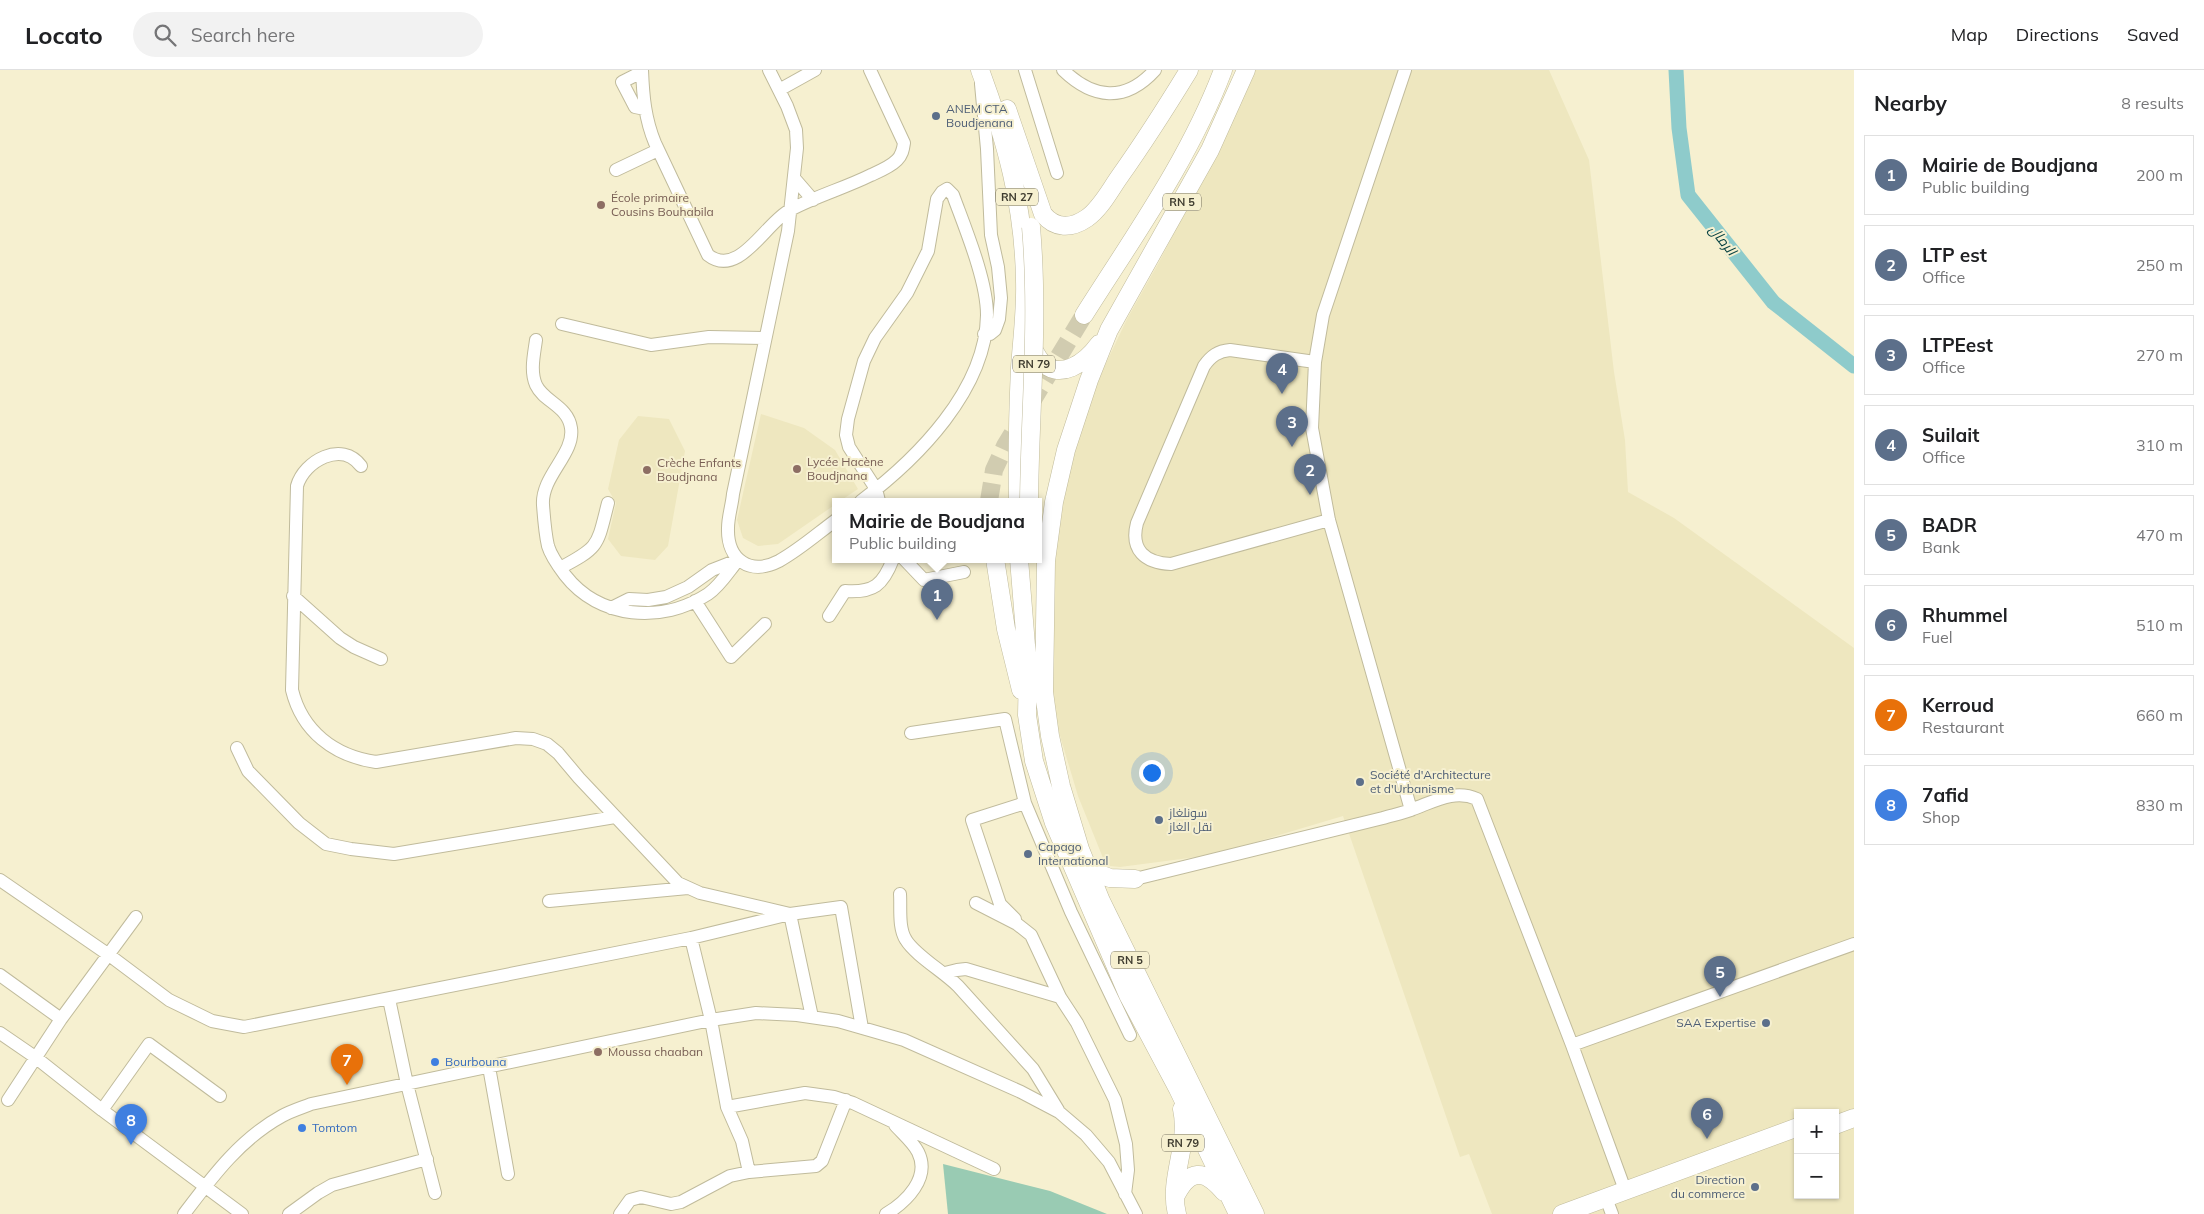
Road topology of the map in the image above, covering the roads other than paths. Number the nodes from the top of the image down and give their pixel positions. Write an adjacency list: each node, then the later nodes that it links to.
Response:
1 (769, 70): 13 (street)
2 (815, 70): 13 (street)
3 (870, 70): 20 (street)
4 (984, 70): 15 (highway, RN 27); 25 (highway, RN 27); 27 (street)
5 (1025, 70): 18 (street)
6 (1063, 70): 7 (street)
7 (1155, 70)
8 (1189, 70): 15 (highway)
9 (1223, 70): 23 (highway, RN 5)
10 (1246, 70): 26 (highway, RN 5)
11 (1405, 70): 30 (street)
12 (642, 71): 14 (street); 14 (street)
13 (779, 90): 19 (street)
14 (645, 109): 16 (street)
15 (1007, 110): 22 (highway, RN 27)
16 (658, 150): 17 (street); 21 (street)
17 (616, 170)
18 (1057, 173)
19 (794, 178): 20 (street); 21 (street)
20 (813, 200): 21 (street)
21 (790, 210): 28 (street)
22 (1030, 227): 34 (highway, RN 79, bridge)
23 (1084, 315)
24 (562, 324): 28 (street)
25 (1022, 329): 26 (highway); 33 (highway, RN 79)
26 (1109, 330): 53 (highway, RN 5)
27 (984, 334): 32 (street); 32 (street)
28 (764, 338): 38 (street)
29 (536, 340): 44 (street)
30 (1315, 362): 36 (street); 36 (street)
31 (361, 466): 47 (street)
32 (878, 495)
33 (1018, 498)
34 (1029, 498)
35 (608, 503): 44 (street)
36 (1329, 520): 58 (street)
37 (832, 523): 38 (street)
38 (738, 560): 48 (street); 49 (street)
39 (891, 563): 50 (street)
40 (908, 563): 45 (street)
41 (995, 563): 54 (highway, RN 5)
42 (1020, 563): 46 (highway)
43 (1029, 563): 46 (highway)
44 (560, 568): 49 (street)
45 (964, 572)
46 (1026, 595): 53 (highway); 54 (highway)
47 (293, 596): 52 (street); 59 (street)
48 (695, 601): 49 (street); 51 (street)
49 (610, 608)
50 (830, 616)
51 (765, 624)
52 (381, 659)
53 (1044, 692): 62 (highway, RN 5)
54 (1027, 715): 60 (highway, RN 5)
55 (911, 733): 57 (street)
56 (237, 748): 59 (street)
57 (1025, 803): 61 (street); 72 (street)
58 (1411, 810): 63 (street); 86 (street)
59 (615, 816): 65 (street)
60 (1065, 849): 61 (street); 90 (highway, RN 5)
61 (1046, 857): 85 (street)
62 (1087, 869): 63 (highway); 68 (highway, RN 5)
63 (1134, 879): 68 (highway)
64 (0, 880): 75 (street)
65 (688, 888): 67 (street); 70 (street)
66 (900, 894): 76 (street)
67 (549, 901)
68 (1101, 901): 113 (highway, RN 5)
69 (976, 903): 72 (street)
70 (790, 914): 73 (street); 80 (street); 83 (street)
71 (136, 917): 75 (street)
72 (1026, 930): 78 (street)
73 (691, 938): 79 (street); 82 (street)
74 (1854, 944): 86 (street)
75 (109, 955): 79 (street); 81 (street)
76 (945, 973): 78 (street); 97 (street)
77 (0, 975): 81 (street)
78 (1060, 997): 111 (street)
79 (388, 999): 89 (street)
80 (812, 1017): 82 (street); 83 (street)
81 (61, 1019): 87 (street)
82 (711, 1020): 88 (street); 95 (street)
83 (862, 1028): 97 (street)
84 (0, 1033): 87 (street)
85 (1130, 1035)
86 (1572, 1045): 109 (street)
87 (35, 1057): 92 (street); 96 (street)
88 (489, 1067): 89 (street); 107 (street)
89 (407, 1084): 104 (street); 108 (street)
90 (1178, 1089): 112 (highway, RN 79); 113 (highway, RN 5)
91 (220, 1096): 96 (street)
92 (8, 1100)
93 (846, 1100): 95 (street); 100 (street); 106 (street)
94 (1854, 1107): 98 (highway)
95 (727, 1108): 106 (street)
96 (102, 1110): 108 (street)
97 (1059, 1112): 111 (street)
98 (1839, 1113)
99 (1854, 1118): 101 (highway)
100 (892, 1121): 105 (street); 119 (street)
101 (1839, 1124)
102 (1794, 1128): 109 (highway)
103 (1794, 1140): 114 (highway)
104 (427, 1159): 110 (street); 117 (street)
105 (994, 1169)
106 (749, 1172): 118 (street)
107 (508, 1174)
108 (205, 1186): 115 (street); 116 (street)
109 (1625, 1190): 122 (highway)
110 (435, 1192)
111 (1125, 1194): 120 (street)
112 (1176, 1206): 113 (highway)
113 (1243, 1208): 121 (highway)
114 (1610, 1210): 123 (highway)
115 (184, 1214)
116 (242, 1214)
117 (289, 1214)
118 (620, 1214)
119 (886, 1214)
120 (1136, 1214)
121 (1267, 1214)
122 (1562, 1214)
123 (1586, 1214)

